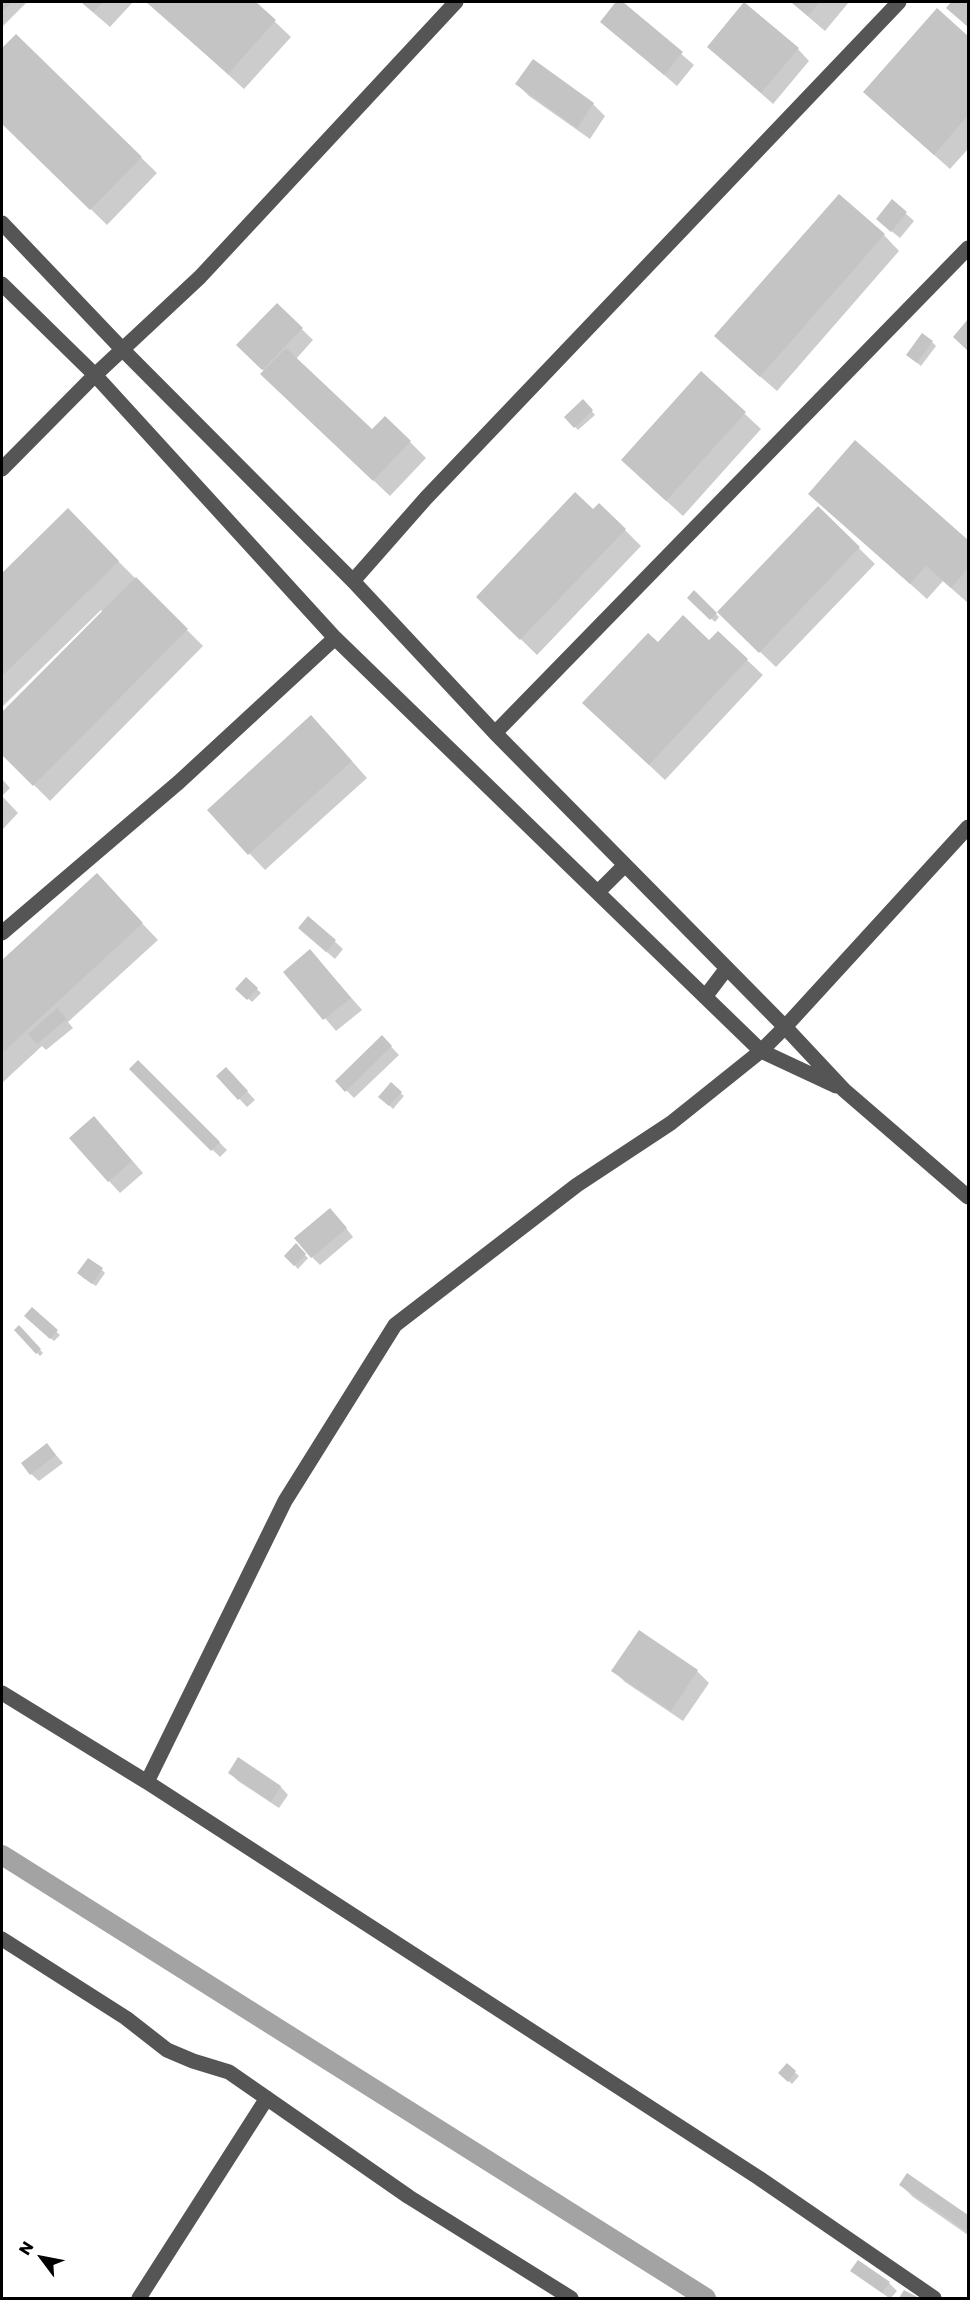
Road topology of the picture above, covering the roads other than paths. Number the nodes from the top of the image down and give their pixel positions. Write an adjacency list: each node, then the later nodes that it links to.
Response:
1 (456, 2): 6 (street)
2 (899, 2): 9 (street)
3 (2, 224): 6 (street)
4 (969, 248): 11 (street)
5 (2, 284): 7 (street)
6 (122, 348): 7 (street); 9 (street)
7 (95, 375): 8 (street); 10 (street)
8 (2, 469)
9 (353, 581): 11 (street)
10 (335, 638): 14 (street); 15 (street)
11 (495, 733): 13 (street)
12 (969, 827): 18 (street)
13 (625, 865): 14 (street); 16 (street)
14 (598, 892): 17 (street)
15 (2, 933)
16 (727, 968): 17 (street); 18 (street)
17 (705, 996): 19 (street)
18 (785, 1027): 19 (street); 20 (street)
19 (761, 1051): 20 (street); 23 (street)
20 (844, 1090): 21 (street)
21 (969, 1197)
22 (2, 1694): 23 (street)
23 (147, 1782): 28 (street)
24 (2, 1939): 25 (street)
25 (267, 2098): 26 (street); 27 (street)
26 (139, 2298)
27 (571, 2298)
28 (934, 2298)

